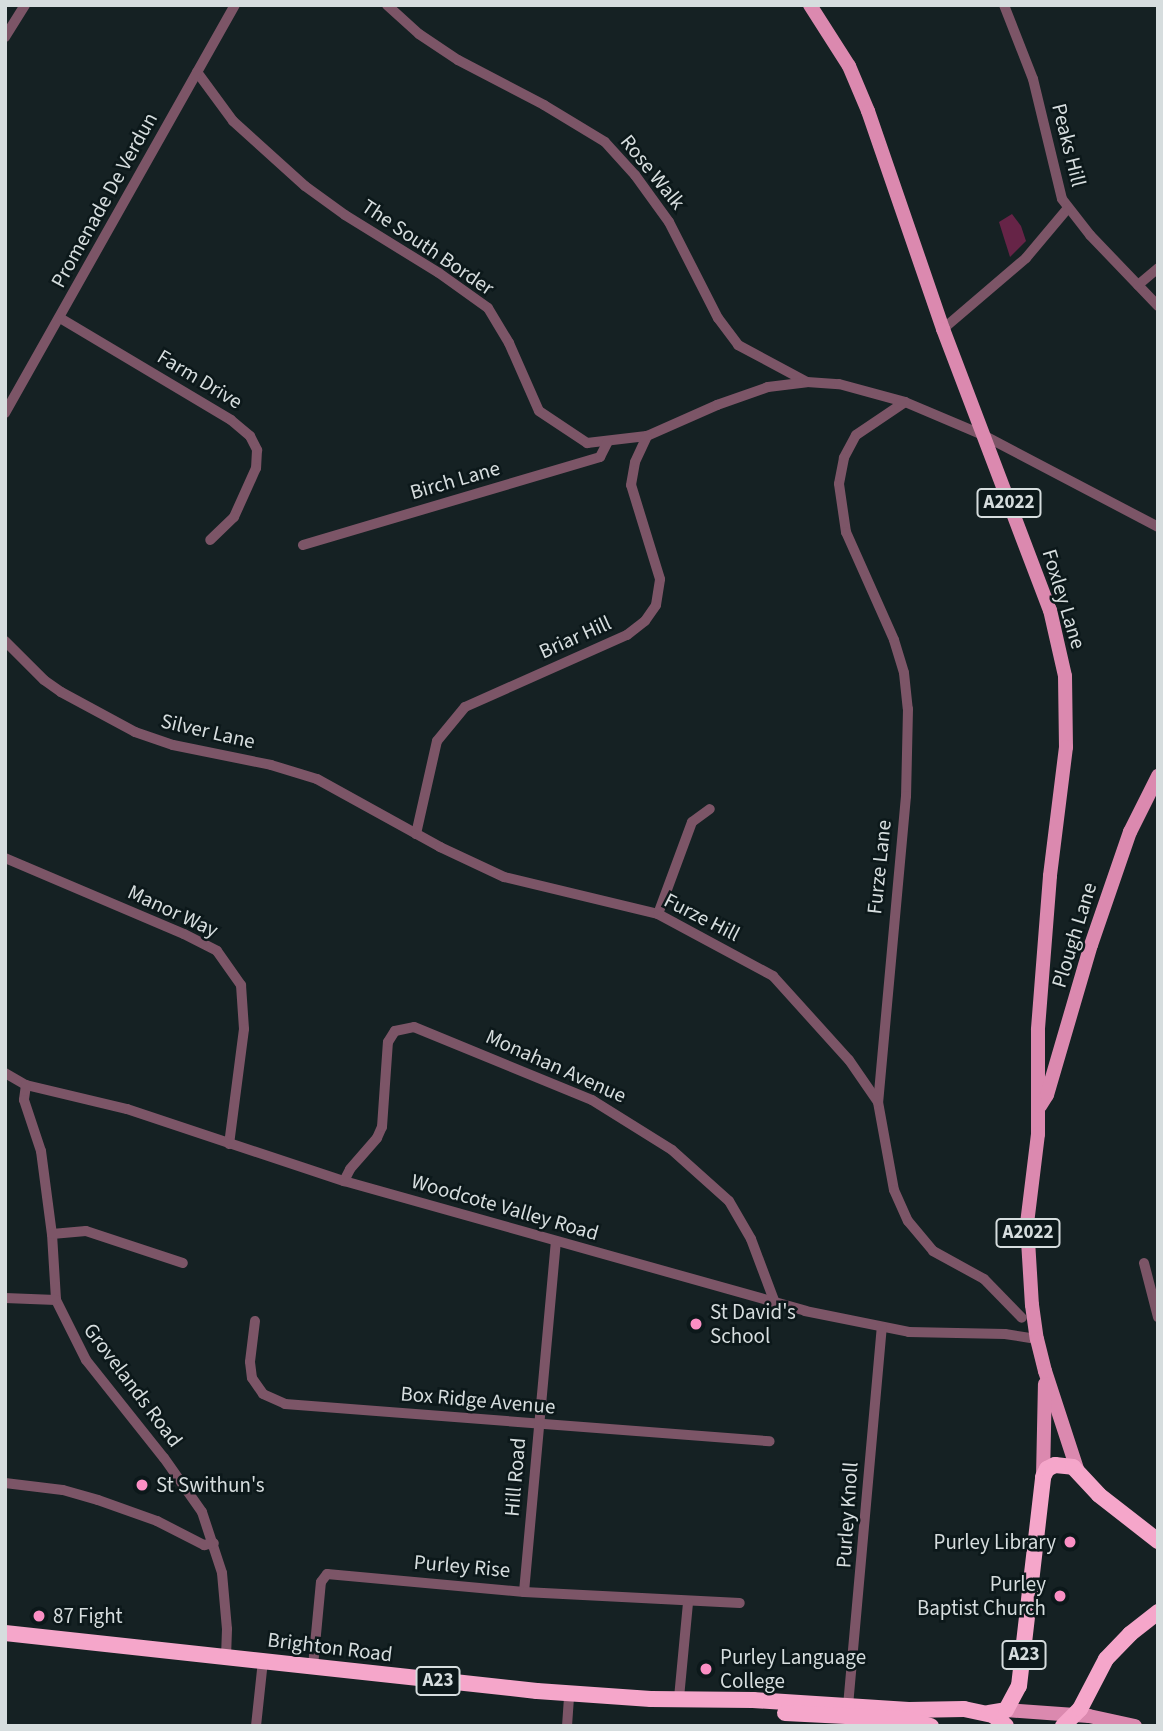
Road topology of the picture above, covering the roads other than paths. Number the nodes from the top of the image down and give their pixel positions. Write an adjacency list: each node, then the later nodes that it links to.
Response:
1 (25, 5): 6 (street)
2 (235, 5): 7 (street, Promenade De Verdun)
3 (387, 5): 14 (street, Rose Walk)
4 (810, 5): 13 (main road, Foxley Lane / A2022)
5 (1004, 5): 8 (street, Peaks Hill)
6 (5, 37)
7 (197, 72): 12 (street, Promenade De Verdun); 19 (street, The South Border)
8 (1068, 208): 10 (street, Peaks Hill); 13 (street)
9 (1158, 268): 10 (street)
10 (1138, 285): 11 (street, Peaks Hill)
11 (1158, 306)
12 (60, 318): 16 (street, Promenade De Verdun); 21 (street, Farm Drive)
13 (943, 329): 17 (main road, Foxley Lane / A2022)
14 (807, 382): 15 (street, The South Border); 18 (street, The South Border)
15 (905, 402): 17 (street, The South Border); 31 (street, Furze Lane)
16 (5, 413)
17 (983, 435): 20 (street, The South Border); 32 (main road, Foxley Lane / A2022)
18 (647, 436): 19 (street, The South Border); 26 (street, Briar Hill)
19 (608, 441): 22 (street, Birch Lane)
20 (1158, 527)
21 (210, 540)
22 (303, 545)
23 (5, 642): 26 (street, Silver Lane)
24 (1158, 776): 32 (main road, Plough Lane)
25 (710, 809): 28 (street)
26 (416, 834): 28 (street, Furze Hill)
27 (5, 858): 33 (street, Manor Way)
28 (658, 914): 31 (street, Furze Hill)
29 (5, 1073): 30 (street, Woodcote Valley Road)
30 (26, 1085): 33 (street, Woodcote Valley Road); 35 (street, Grovelands Road)
31 (878, 1102): 44 (street, Furze Lane)
32 (1038, 1108): 42 (main road, Foxley Lane / A2022)
33 (229, 1144): 34 (street, Woodcote Valley Road)
34 (344, 1181): 36 (street, Woodcote Valley Road); 41 (street, Monahan Avenue)
35 (52, 1234): 37 (street); 40 (street, Grovelands Road)
36 (556, 1241): 41 (street, Woodcote Valley Road); 50 (street, Hill Road)
37 (183, 1263)
38 (1144, 1263): 43 (street)
39 (5, 1298): 40 (street)
40 (55, 1300): 56 (street, Grovelands Road)
41 (775, 1303): 46 (street, Woodcote Valley Road)
42 (1032, 1305): 44 (street); 48 (main road, Foxley Lane / A2022)
43 (1158, 1317)
44 (1022, 1318): 47 (street)
45 (255, 1321): 50 (street, Box Ridge Avenue)
46 (882, 1328): 47 (street, Woodcote Valley Road); 68 (street, Purley Knoll)
47 (1005, 1334): 48 (street, Woodcote Valley Road)
48 (1037, 1339): 49 (main road, Foxley Lane / A2022)
49 (1045, 1371): 52 (main road, A2022); 53 (main road, A2022)
50 (539, 1425): 51 (street, Box Ridge Avenue); 57 (street, Hill Road)
51 (770, 1441)
52 (1078, 1472): 53 (highway); 55 (highway)
53 (1043, 1477): 70 (highway, A23)
54 (5, 1483): 56 (street)
55 (1158, 1541)
56 (214, 1544): 62 (street, Grovelands Road)
57 (524, 1592): 58 (street, Purley Rise); 64 (street, Purley Rise)
58 (688, 1602): 59 (street, Purley Rise); 66 (street)
59 (740, 1603)
60 (1158, 1612): 71 (highway)
61 (5, 1633): 62 (highway, Brighton Road / A23)
62 (226, 1657): 63 (highway, Brighton Road / A23)
63 (263, 1661): 64 (highway, Brighton Road / A23); 72 (street)
64 (313, 1666): 65 (highway, Brighton Road / A23)
65 (569, 1694): 67 (highway, Brighton Road / A23); 73 (street)
66 (679, 1698): 67 (highway, Brighton Road / A23); 68 (highway, Brighton Road / A23)
67 (652, 1699): 74 (highway, Brighton Road / A23)
68 (848, 1706): 69 (highway, Brighton Road / A23)
69 (984, 1713): 70 (highway, A23); 75 (highway)
70 (1006, 1718): 71 (main road)
71 (1069, 1720): 76 (main road)
72 (256, 1726)
73 (567, 1726)
74 (931, 1726)
75 (967, 1726)
76 (1135, 1726)

